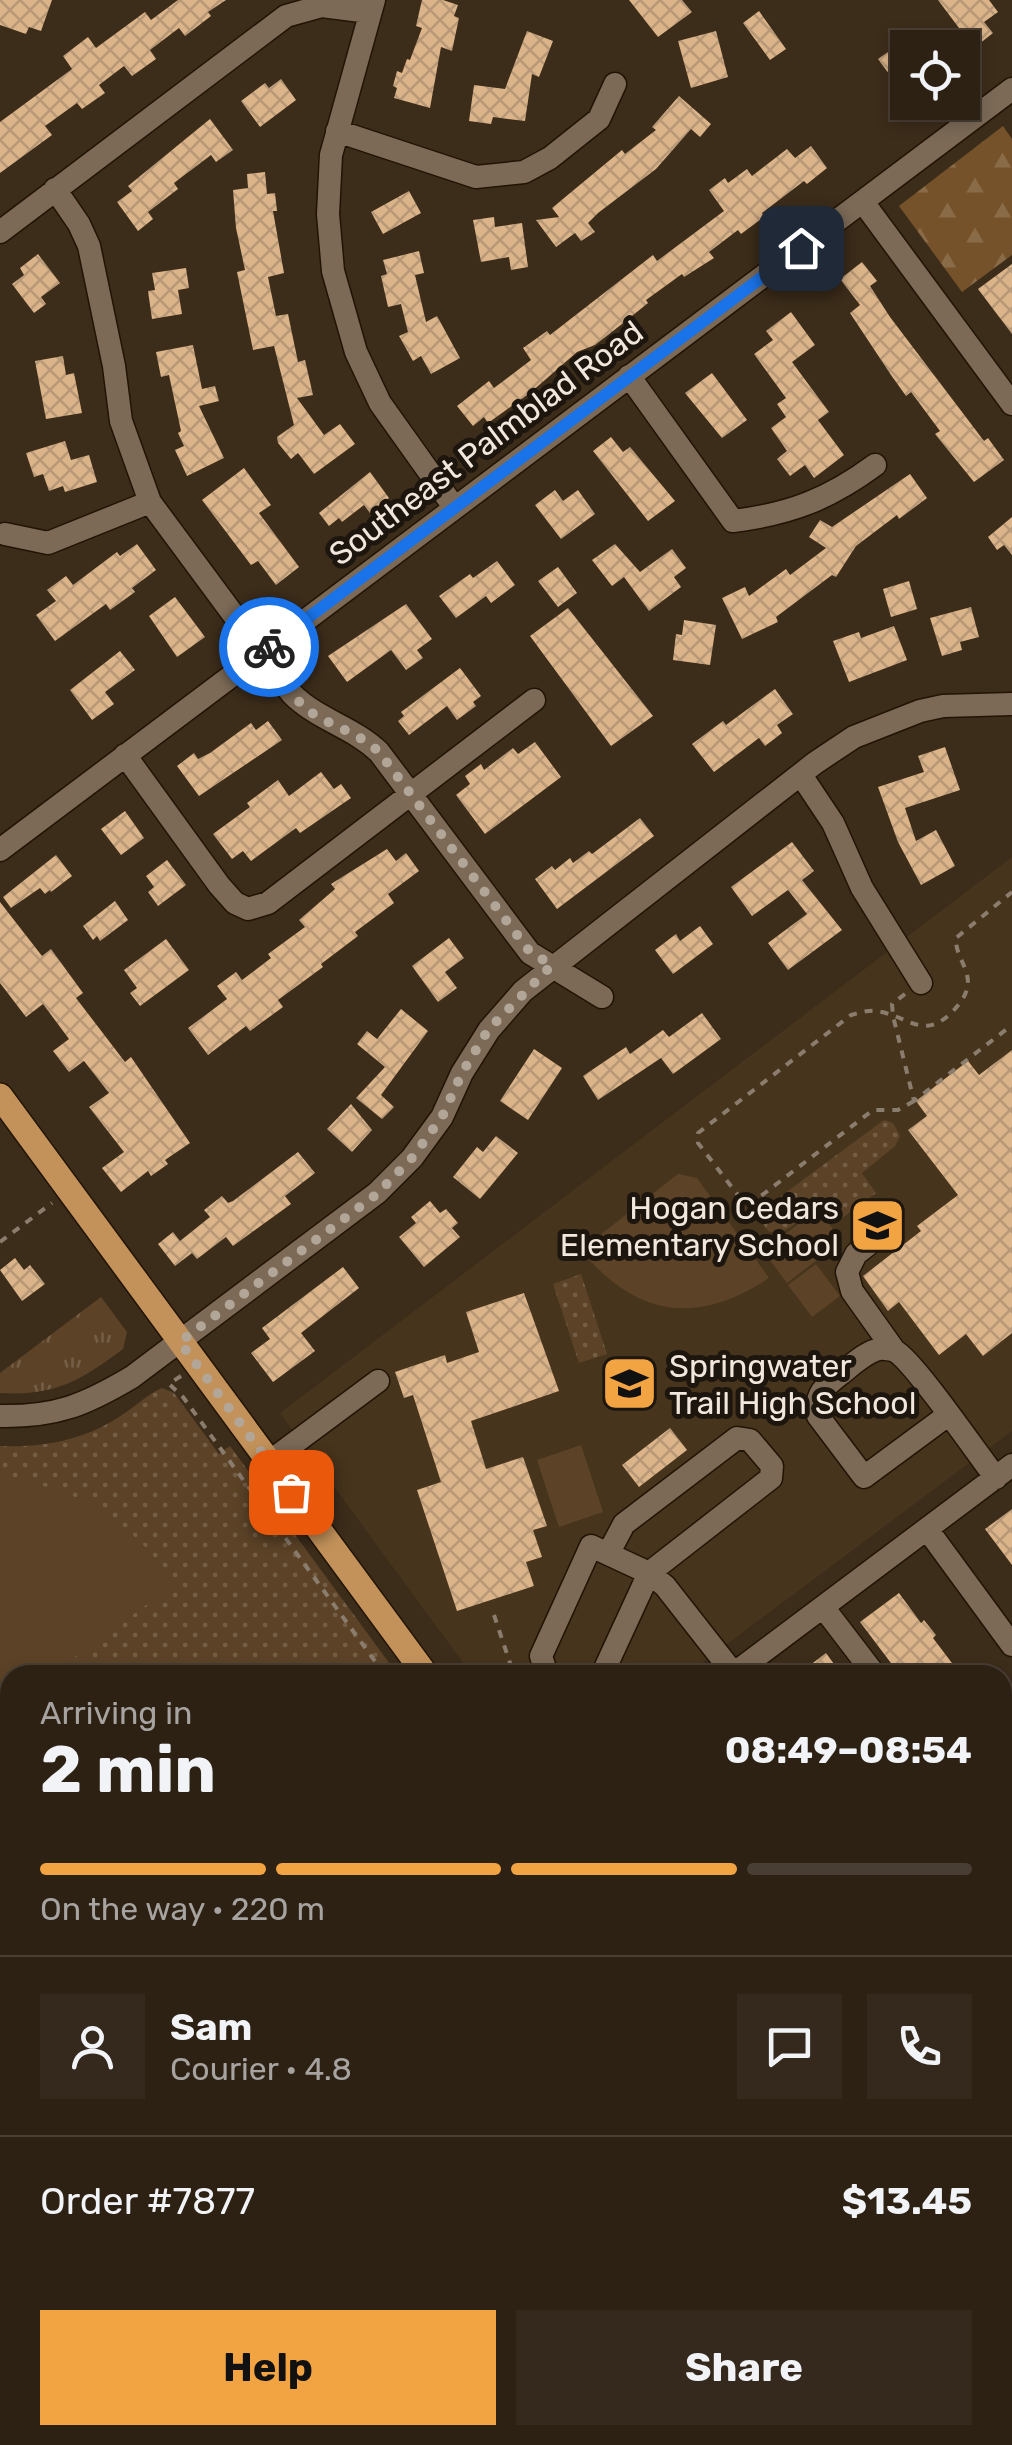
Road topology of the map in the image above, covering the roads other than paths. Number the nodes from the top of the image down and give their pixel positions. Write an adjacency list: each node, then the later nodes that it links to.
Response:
1 (372, 6): 4 (street); 5 (street)
2 (615, 84): 4 (street)
3 (1012, 90): 6 (street, Southeast Palmblad Road)
4 (338, 131): 12 (street)
5 (56, 189): 7 (street); 11 (street)
6 (862, 202): 8 (street, Southeast Palmblad Road); 9 (street)
7 (0, 232)
8 (629, 376): 10 (street); 12 (street, Southeast Palmblad Road)
9 (1012, 404)
10 (874, 465)
11 (150, 502): 13 (street); 14 (street)
12 (454, 507): 14 (street, Southeast Palmblad Road)
13 (5, 534)
14 (261, 653): 17 (street, Southeast Palmblad Road); 19 (street)
15 (534, 700): 19 (street)
16 (1012, 704): 18 (street)
17 (125, 756): 19 (street); 20 (street, Southeast Palmblad Road)
18 (801, 776): 21 (street); 22 (street)
19 (410, 793): 21 (street)
20 (0, 850)
21 (552, 965): 23 (street); 26 (street)
22 (922, 983)
23 (602, 996)
24 (0, 1096): 26 (main road)
25 (889, 1228): 27 (street)
26 (180, 1342): 30 (street); 31 (main road)
27 (894, 1350): 29 (street); 29 (street)
28 (378, 1381): 31 (street)
29 (948, 1415): 32 (street)
30 (0, 1416)
31 (269, 1462): 38 (main road)
32 (1004, 1472): 33 (street)
33 (927, 1529): 36 (street); 37 (street)
34 (608, 1554): 35 (street); 35 (street); 39 (street)
35 (649, 1573): 40 (street); 41 (street)
36 (823, 1607): 42 (street); 43 (street)
37 (1012, 1645)
38 (419, 1665)
39 (544, 1665)
40 (607, 1665)
41 (725, 1665)
42 (746, 1665)
43 (867, 1665)

